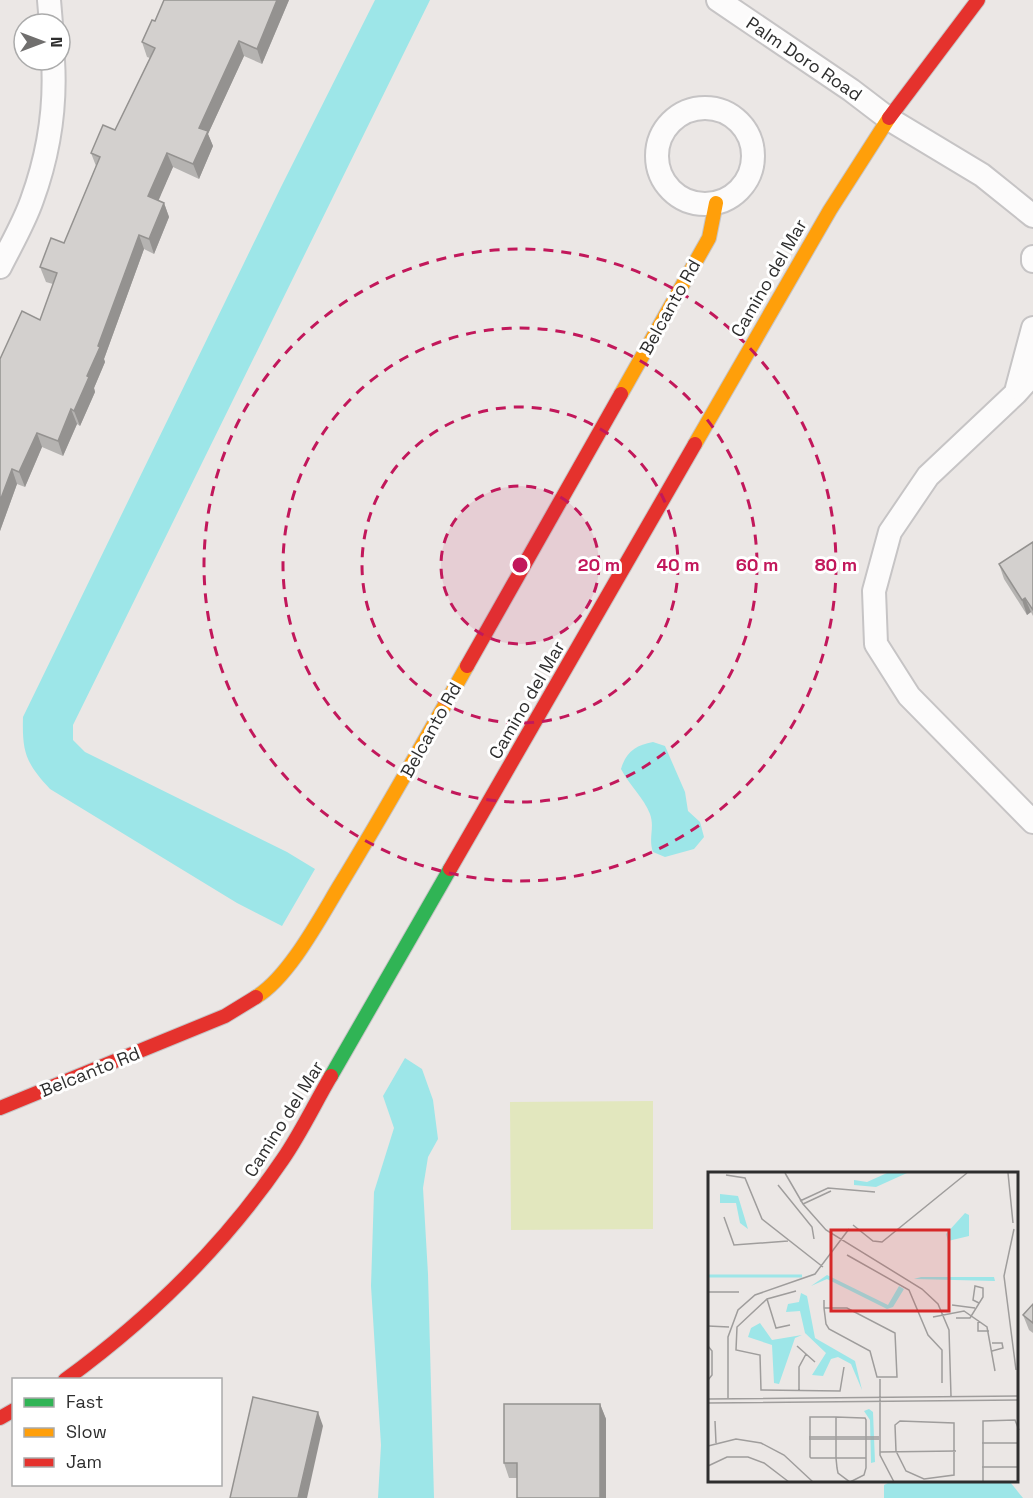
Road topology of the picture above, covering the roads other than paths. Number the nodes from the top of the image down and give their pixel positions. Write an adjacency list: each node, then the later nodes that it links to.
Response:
1 (718, 0): 4 (street, Palm Doro Road)
2 (978, 0): 4 (street, Camino del Mar)
3 (53, 72): 7 (street)
4 (889, 118): 6 (street, Palm Doro Road); 13 (street, Camino del Mar)
5 (716, 203): 5 (street); 12 (street, Belcanto Rd)
6 (1033, 216)
7 (0, 267)
8 (1033, 328): 10 (street)
9 (1033, 374): 10 (street)
10 (1016, 393): 11 (street)
11 (1033, 822)
12 (0, 1108)
13 (68, 1378)

